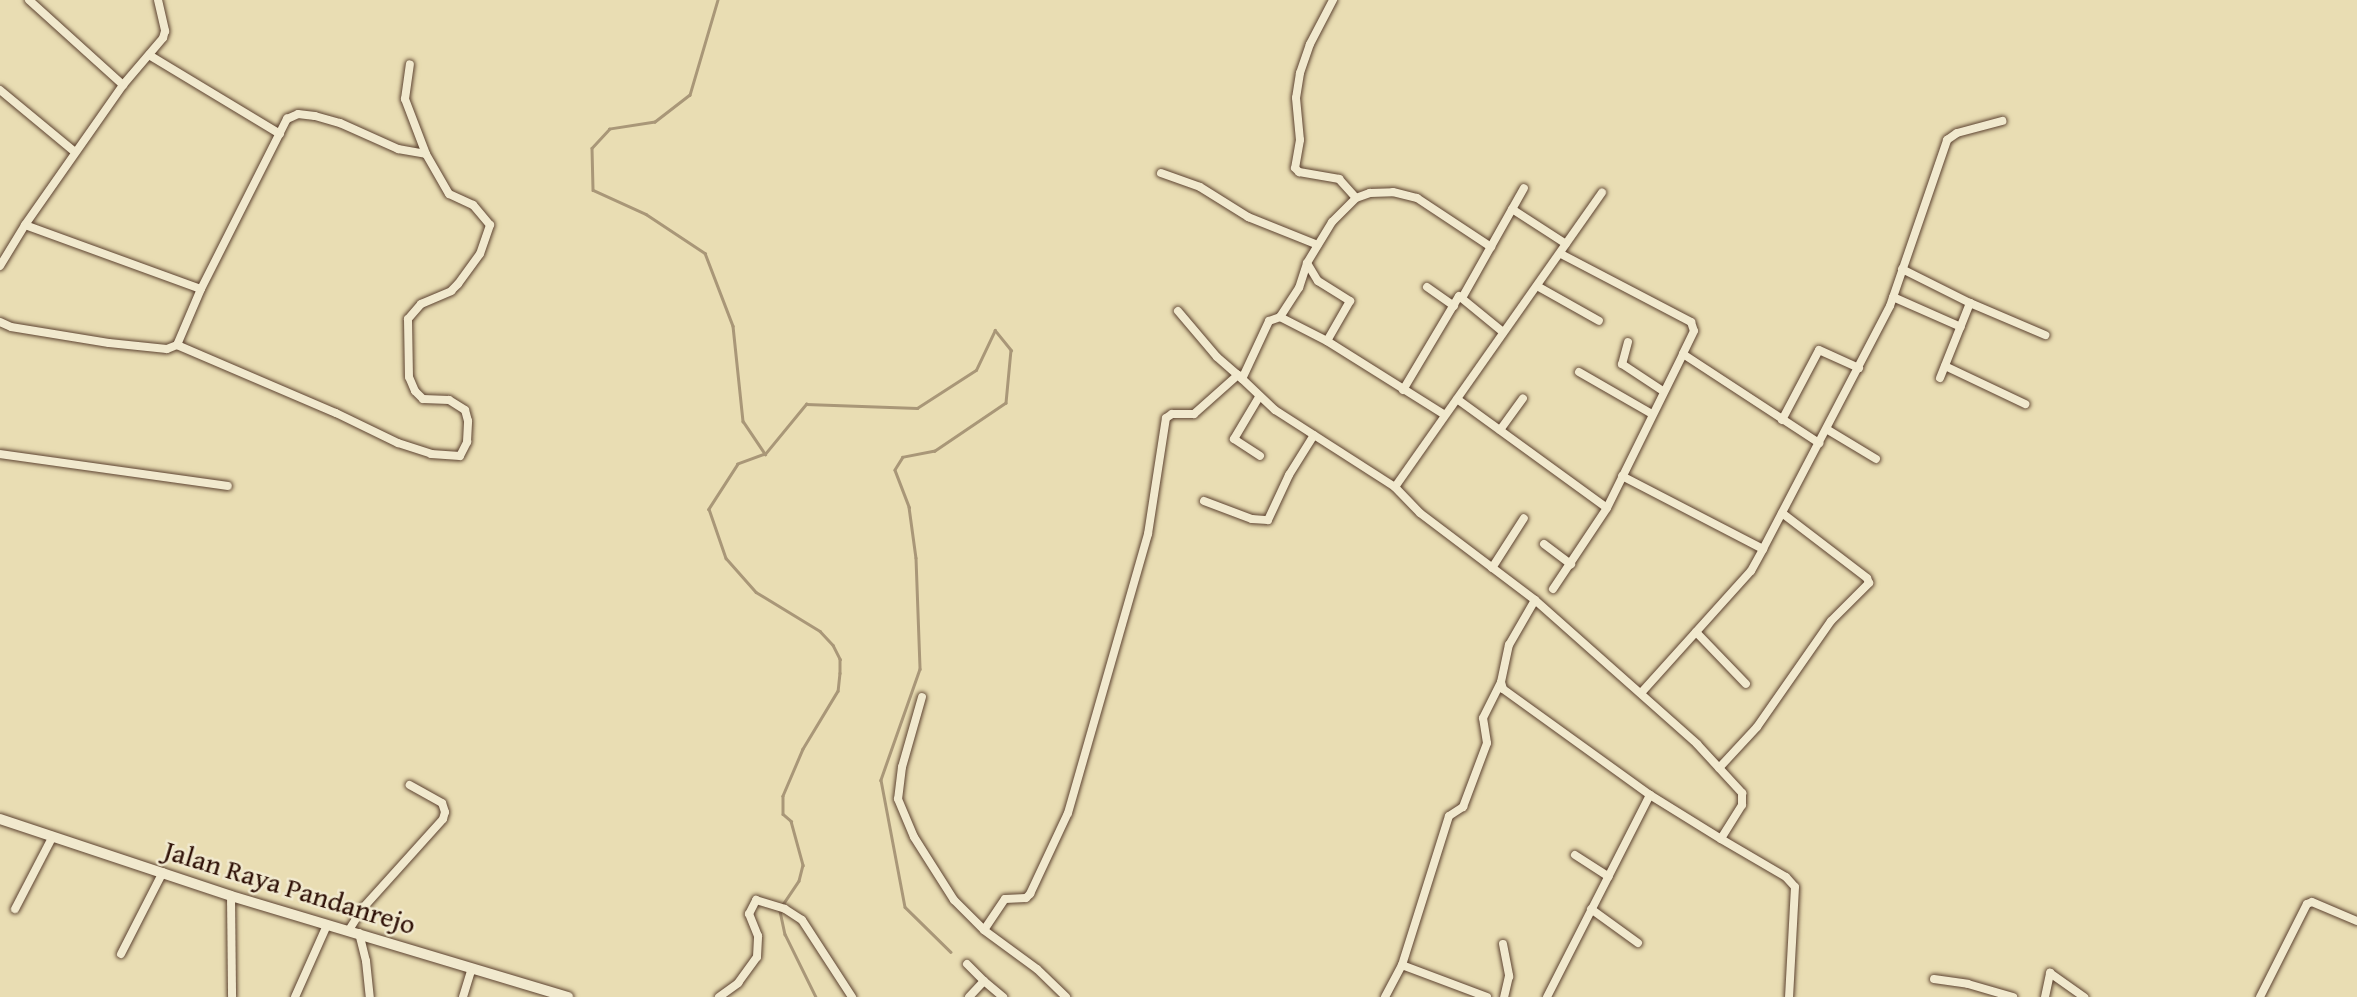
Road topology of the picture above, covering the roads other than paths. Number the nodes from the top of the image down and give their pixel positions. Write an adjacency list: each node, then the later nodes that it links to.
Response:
1 (29, 0): 6 (street)
2 (158, 0): 4 (street)
3 (1333, 0): 15 (street)
4 (149, 55): 6 (street); 9 (street)
5 (410, 64): 11 (street)
6 (123, 85): 10 (street)
7 (0, 90): 10 (street)
8 (2002, 121): 24 (street)
9 (280, 134): 11 (street); 27 (street)
10 (75, 152): 17 (street)
11 (426, 154): 42 (street)
12 (1161, 173): 19 (street)
13 (1524, 188): 16 (street)
14 (1602, 193): 18 (street)
15 (1356, 198): 19 (street); 20 (street)
16 (1512, 209): 18 (street); 20 (street)
17 (25, 225): 23 (street); 27 (street)
18 (1566, 244): 21 (street)
19 (1318, 245): 22 (street)
20 (1491, 247): 29 (street)
21 (1560, 254): 25 (street); 43 (street)
22 (1307, 263): 34 (street); 40 (street)
23 (0, 266)
24 (1902, 269): 30 (street); 31 (street)
25 (1537, 286): 35 (street); 38 (street)
26 (1427, 287): 32 (street)
27 (201, 289): 42 (street)
28 (1451, 289): 29 (street)
29 (1461, 297): 32 (street); 38 (street)
30 (1893, 297): 37 (street); 45 (street)
31 (1970, 303): 37 (street); 39 (street)
32 (1454, 306): 49 (street)
33 (1178, 310): 47 (street)
34 (1280, 317): 40 (street); 47 (street)
35 (1599, 321)
36 (0, 322): 42 (street)
37 (1961, 327): 44 (street)
38 (1503, 332): 52 (street)
39 (2045, 335)
40 (1327, 341): 49 (street)
41 (1628, 342): 50 (street)
42 (177, 345)
43 (1683, 354): 50 (street); 57 (street)
44 (1945, 366): 48 (street); 54 (street)
45 (1858, 368): 57 (street); 59 (street)
46 (1579, 372): 55 (street)
47 (1240, 377): 51 (street); 97 (street)
48 (1940, 378)
49 (1403, 390): 56 (street)
50 (1663, 391): 55 (street)
51 (1258, 397): 60 (street); 63 (street)
52 (1457, 398): 56 (street); 58 (street)
53 (1523, 398): 58 (street)
54 (2025, 404)
55 (1652, 414): 65 (street)
56 (1445, 415): 67 (street)
57 (1782, 420): 61 (street)
58 (1500, 430): 69 (street)
59 (1828, 430): 61 (street); 64 (street)
60 (1314, 435): 67 (street); 68 (street)
61 (1819, 443): 70 (street)
62 (0, 454): 66 (street)
63 (1260, 456)
64 (1876, 459)
65 (1622, 476): 69 (street); 73 (street)
66 (229, 486)
67 (1395, 488): 75 (street)
68 (1204, 501)
69 (1607, 508): 74 (street)
70 (1782, 513): 73 (street); 83 (street)
71 (1524, 517): 75 (street)
72 (1544, 544): 74 (street)
73 (1763, 549): 78 (street)
74 (1571, 564): 76 (street)
75 (1492, 568): 77 (street)
76 (1553, 589)
77 (1535, 600): 79 (street); 81 (street)
78 (1696, 632): 80 (street); 81 (street)
79 (1501, 682): 85 (street); 103 (street)
80 (1746, 684)
81 (1641, 693): 83 (street)
82 (922, 697): 97 (street)
83 (1719, 768): 88 (street)
84 (410, 785): 98 (street)
85 (1650, 795): 88 (street); 91 (street)
86 (0, 819): 87 (main road, Jalan Raya Pandanrejo)
87 (53, 836): 90 (main road, Jalan Raya Pandanrejo); 93 (street)
88 (1721, 839): 124 (street)
89 (1575, 855): 91 (street)
90 (163, 872): 92 (main road, Jalan Raya Pandanrejo); 101 (street)
91 (1609, 877): 94 (street)
92 (231, 896): 96 (main road, Jalan Raya Pandanrejo); 109 (street)
93 (15, 909)
94 (1591, 909): 99 (street); 123 (street)
95 (2357, 921): 129 (street)
96 (327, 925): 98 (main road, Jalan Raya Pandanrejo); 110 (street)
97 (984, 930): 118 (street)
98 (354, 932): 104 (main road, Jalan Raya Pandanrejo); 111 (street)
99 (1638, 943)
100 (1503, 944): 122 (street)
101 (121, 954)
102 (967, 964): 106 (street)
103 (1402, 965): 107 (street); 119 (street)
104 (472, 968): 112 (street); 113 (main road, Jalan Raya Pandanrejo)
105 (1934, 978): 108 (street)
106 (984, 981): 116 (street); 117 (street)
107 (1457, 986): 120 (street); 121 (street)
108 (1982, 987): 125 (street); 126 (street)
109 (232, 997)
110 (295, 997)
111 (370, 997)
112 (463, 997)
113 (568, 997)
114 (719, 997): 115 (street)
115 (852, 997)
116 (969, 997)
117 (1003, 997)
118 (1066, 997)
119 (1385, 997)
120 (1453, 997)
121 (1487, 997)
122 (1504, 997)
123 (1547, 997)
124 (1789, 997)
125 (1979, 997)
126 (2013, 997)
127 (2045, 997): 128 (street)
128 (2084, 997)
129 (2260, 997)

